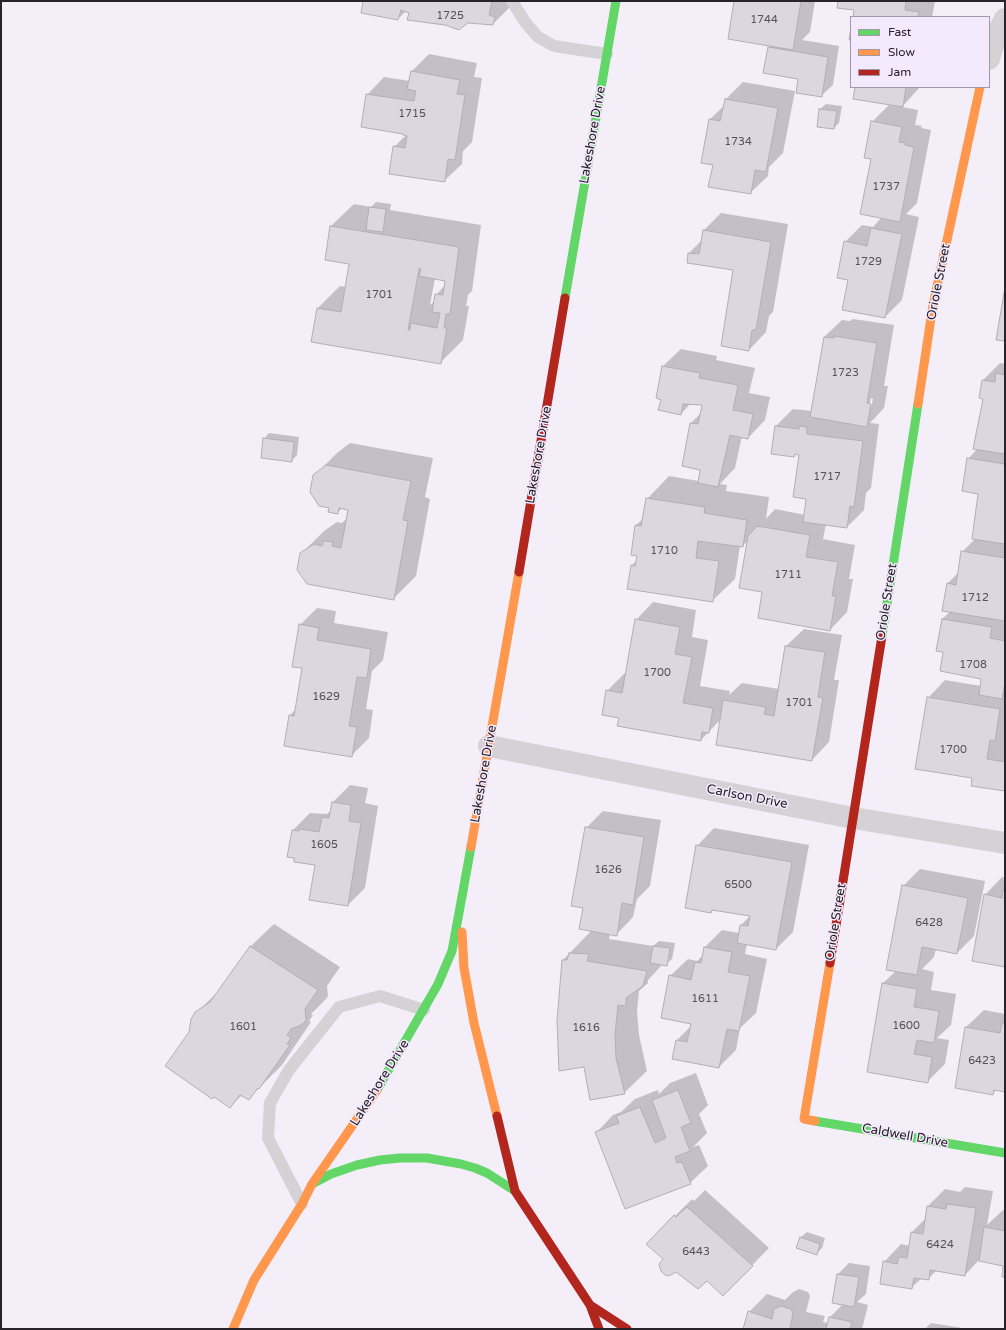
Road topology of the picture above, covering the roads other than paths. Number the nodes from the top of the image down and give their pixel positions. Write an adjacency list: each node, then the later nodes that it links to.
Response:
1 (512, 1): 4 (lane)
2 (616, 1): 4 (street, Lakeshore Drive)
3 (1005, 19): 5 (street)
4 (607, 54): 7 (street, Lakeshore Drive)
5 (990, 56)
6 (980, 88): 8 (street, Oriole Street)
7 (489, 746): 8 (street, Carlson Drive); 10 (street, Lakeshore Drive)
8 (853, 818): 9 (street, Carlson Drive); 12 (street, Oriole Street)
9 (1005, 843)
10 (460, 908): 11 (street, Lakeshore Drive); 15 (street, Lakeshore Drive)
11 (424, 1010): 14 (street, Lakeshore Drive); 16 (lane)
12 (804, 1118): 13 (street, Caldwell Drive)
13 (1005, 1152)
14 (312, 1184): 15 (street, Lakeshore Drive); 16 (street, Lakeshore Drive)
15 (515, 1191): 17 (street, Lakeshore Drive)
16 (302, 1204): 18 (street, Lakeshore Drive)
17 (590, 1305): 19 (street, Lakeshore Drive); 20 (street)
18 (233, 1329)
19 (599, 1329)
20 (627, 1329)

